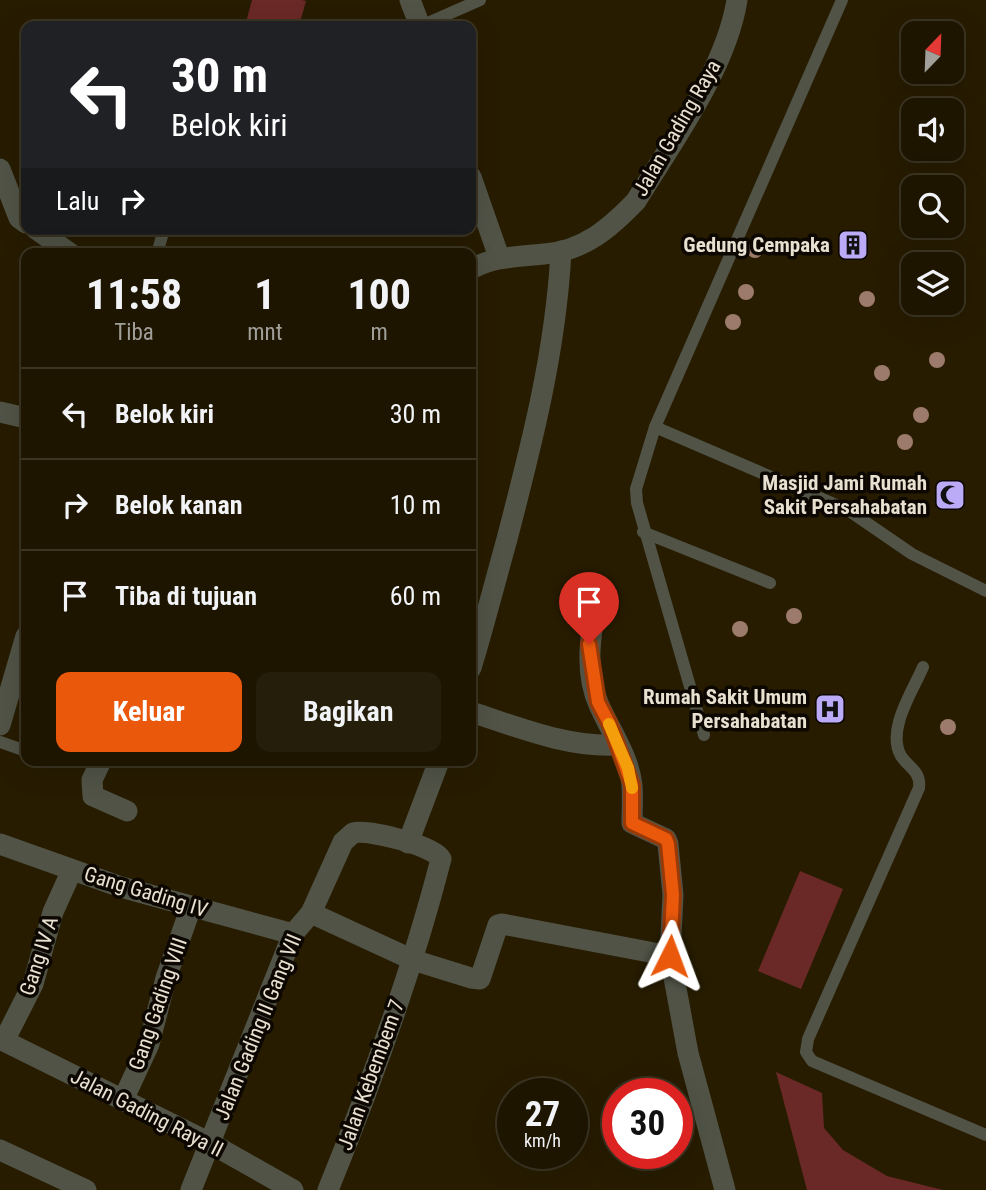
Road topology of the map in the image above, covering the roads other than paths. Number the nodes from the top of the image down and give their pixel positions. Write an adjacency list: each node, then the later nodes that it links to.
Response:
1 (410, 0): 5 (street)
2 (480, 0): 6 (lane)
3 (737, 0): 12 (street, Jalan Gading Raya)
4 (842, 0): 17 (lane)
5 (419, 21)
6 (432, 21)
7 (0, 169): 9 (street)
8 (476, 191): 13 (street)
9 (20, 221)
10 (42, 235): 11 (street)
11 (62, 248)
12 (562, 251): 13 (street, Jalan Gading Raya); 21 (street)
13 (499, 257): 14 (street, Jalan Gading Raya)
14 (476, 267)
15 (0, 412): 16 (street)
16 (21, 417)
17 (655, 427): 18 (lane); 20 (lane)
18 (643, 532): 19 (lane); 28 (lane)
19 (770, 583)
20 (986, 591)
21 (481, 602): 23 (street)
22 (595, 608): 30 (street)
23 (476, 635)
24 (21, 656): 26 (street)
25 (923, 667): 45 (lane)
26 (8, 709)
27 (476, 713): 30 (street)
28 (704, 735)
29 (0, 742): 31 (lane)
30 (618, 745): 41 (street)
31 (21, 749)
32 (99, 766): 34 (street)
33 (437, 766): 35 (street)
34 (127, 811)
35 (408, 843): 39 (street, Jalan Gading II Gang VII); 42 (street, Jalan Kebembem 7)
36 (0, 844): 37 (street, Gang Gading IV)
37 (72, 870): 38 (street, Gang Gading IV); 43 (street, Gang IV A)
38 (191, 907): 40 (street, Gang Gading IV); 44 (street, Gang Gading VIII)
39 (311, 913): 40 (street, Jalan Gading II Gang VII); 42 (street)
40 (293, 934): 46 (street, Jalan Gading II Gang VII)
41 (670, 956): 42 (street); 52 (street)
42 (413, 960): 51 (street, Jalan Kebembem 7)
43 (2, 1040): 44 (street, Jalan Gading Raya II)
44 (122, 1100): 46 (street, Jalan Gading Raya II)
45 (986, 1135)
46 (210, 1143): 49 (street, Jalan Gading II Gang VII); 50 (street, Jalan Gading Raya II)
47 (0, 1150): 48 (street)
48 (79, 1189)
49 (191, 1190)
50 (293, 1190)
51 (328, 1190)
52 (725, 1190)

